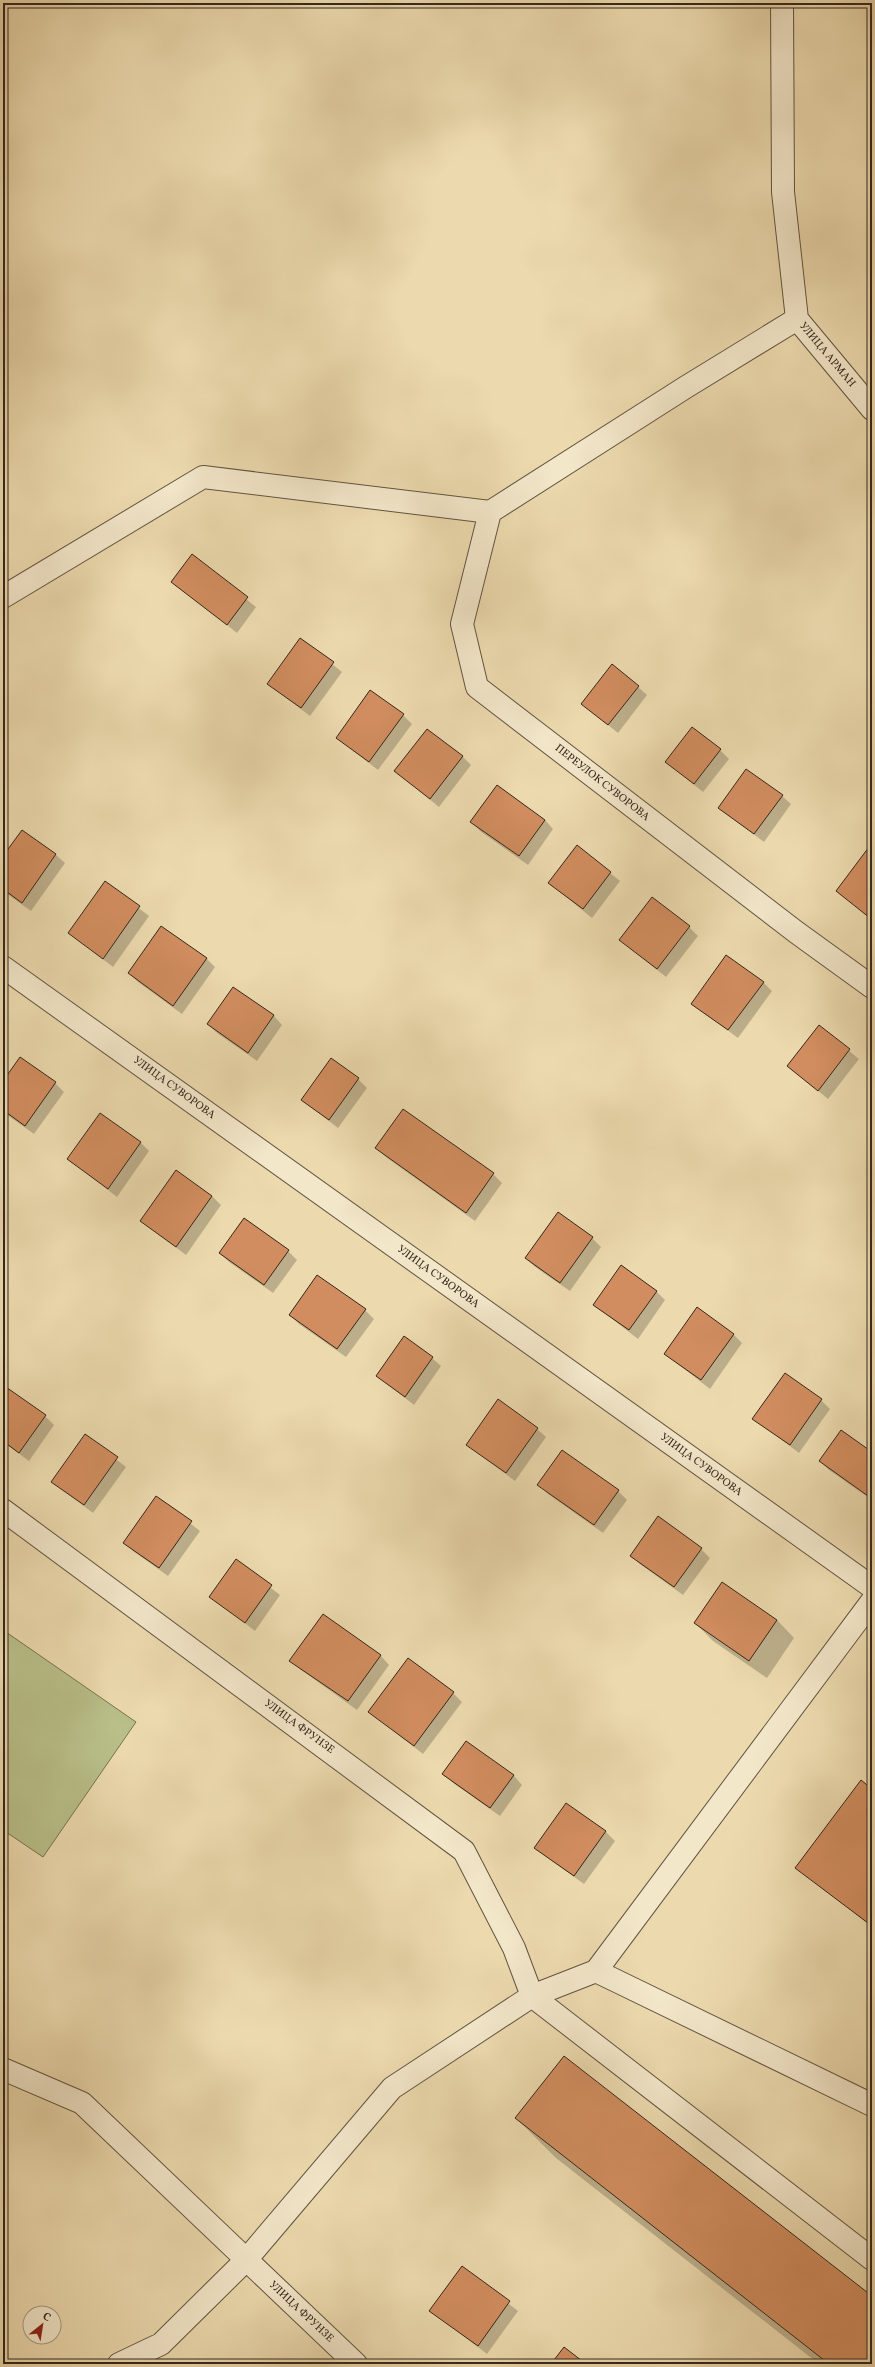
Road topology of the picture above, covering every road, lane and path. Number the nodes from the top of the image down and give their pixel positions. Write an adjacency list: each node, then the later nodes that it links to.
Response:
1 (782, 3): 2 (street)
2 (797, 320): 3 (street, УЛИЦА АРМАН); 4 (street)
3 (872, 409)
4 (490, 512): 5 (street); 7 (street, ПЕРЕУЛОК СУВОРОВА)
5 (3, 597)
6 (3, 967): 9 (street, УЛИЦА СУВОРОВА)
7 (872, 987)
8 (3, 1510): 12 (street, УЛИЦА ФРУНЗЕ)
9 (872, 1587)
10 (872, 1601): 11 (street)
11 (596, 1971): 12 (street); 14 (street)
12 (532, 1996): 15 (street); 16 (street)
13 (3, 2069): 16 (street, УЛИЦА ФРУНЗЕ)
14 (872, 2105)
15 (872, 2259)
16 (246, 2260): 17 (street); 18 (street, УЛИЦА ФРУНЗЕ)
17 (119, 2364)
18 (356, 2364)

